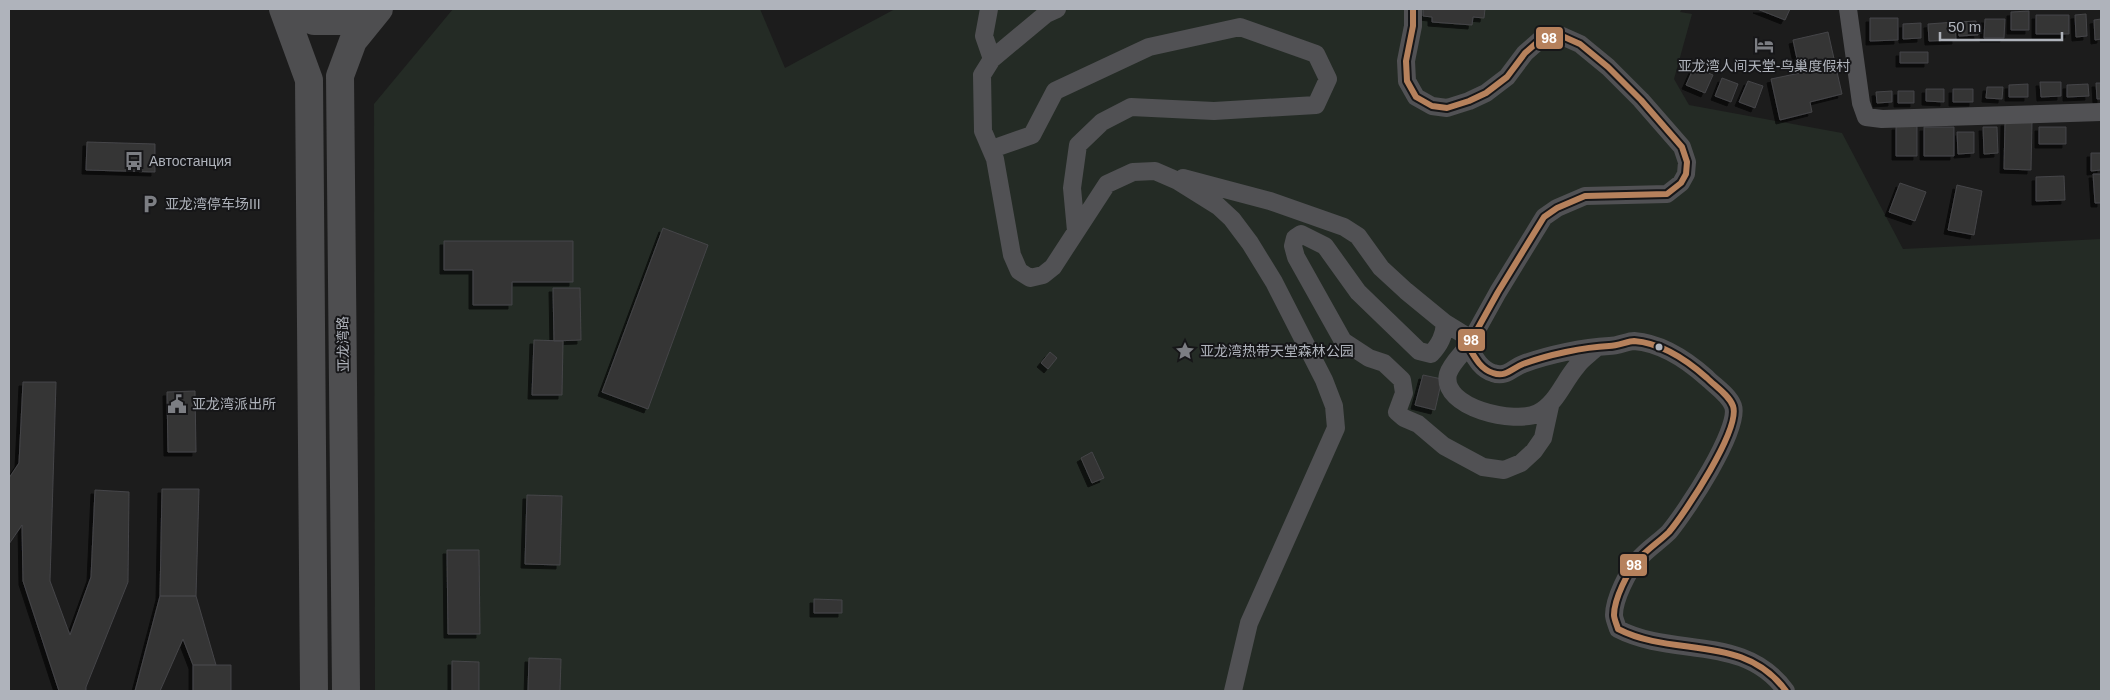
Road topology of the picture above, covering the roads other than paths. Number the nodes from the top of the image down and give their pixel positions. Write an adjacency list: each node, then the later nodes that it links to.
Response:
1 (284, 9): 2 (main road); 16 (main road)
2 (378, 9): 17 (main road, 亚龙湾路)
3 (989, 9): 7 (street)
4 (1057, 9): 7 (street)
5 (1413, 9): 13 (street)
6 (1848, 9): 8 (street)
7 (992, 59): 9 (street)
8 (2101, 112)
9 (992, 149): 11 (street); 11 (street)
10 (1155, 171): 11 (street); 12 (street); 18 (street)
11 (1076, 231)
12 (1445, 323): 13 (street); 15 (street)
13 (1470, 343): 14 (street); 15 (street)
14 (1596, 348): 15 (street); 19 (street)
15 (1550, 406)
16 (314, 691)
17 (346, 691)
18 (1233, 691)
19 (1786, 691)

